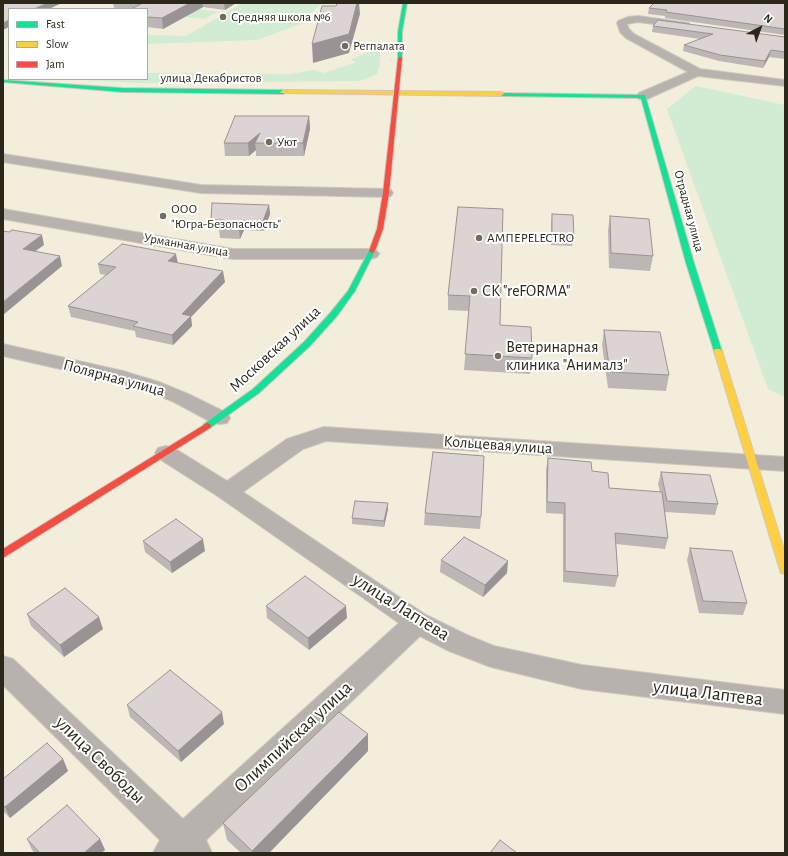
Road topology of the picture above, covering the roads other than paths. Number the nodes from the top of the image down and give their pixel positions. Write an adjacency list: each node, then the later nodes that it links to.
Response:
1 (405, 3): 6 (street, Московская улица)
2 (699, 27): 3 (street)
3 (697, 72): 5 (street); 7 (street)
4 (3, 81): 6 (street, улица Декабристов)
5 (785, 83)
6 (395, 92): 7 (street); 9 (street, Московская улица)
7 (643, 96): 15 (street, Отрадная улица)
8 (3, 158): 9 (street)
9 (386, 193): 11 (street, Московская улица)
10 (3, 214): 11 (street, Урманная улица)
11 (371, 254): 13 (street, Московская улица)
12 (3, 350): 13 (street, Полярная улица)
13 (220, 418): 14 (street, Московская улица)
14 (166, 452): 17 (street, улица Лаптева); 18 (street, Московская улица)
15 (753, 462): 16 (street, Кольцевая улица); 17 (street, Кольцевая улица); 19 (street, Отрадная улица)
16 (785, 464)
17 (227, 492): 20 (street, улица Лаптева)
18 (3, 554)
19 (785, 570)
20 (417, 622): 22 (street, улица Лаптева); 23 (street, Олимпийская улица)
21 (3, 667): 23 (street, улица Свободы)
22 (785, 702)
23 (183, 849)

